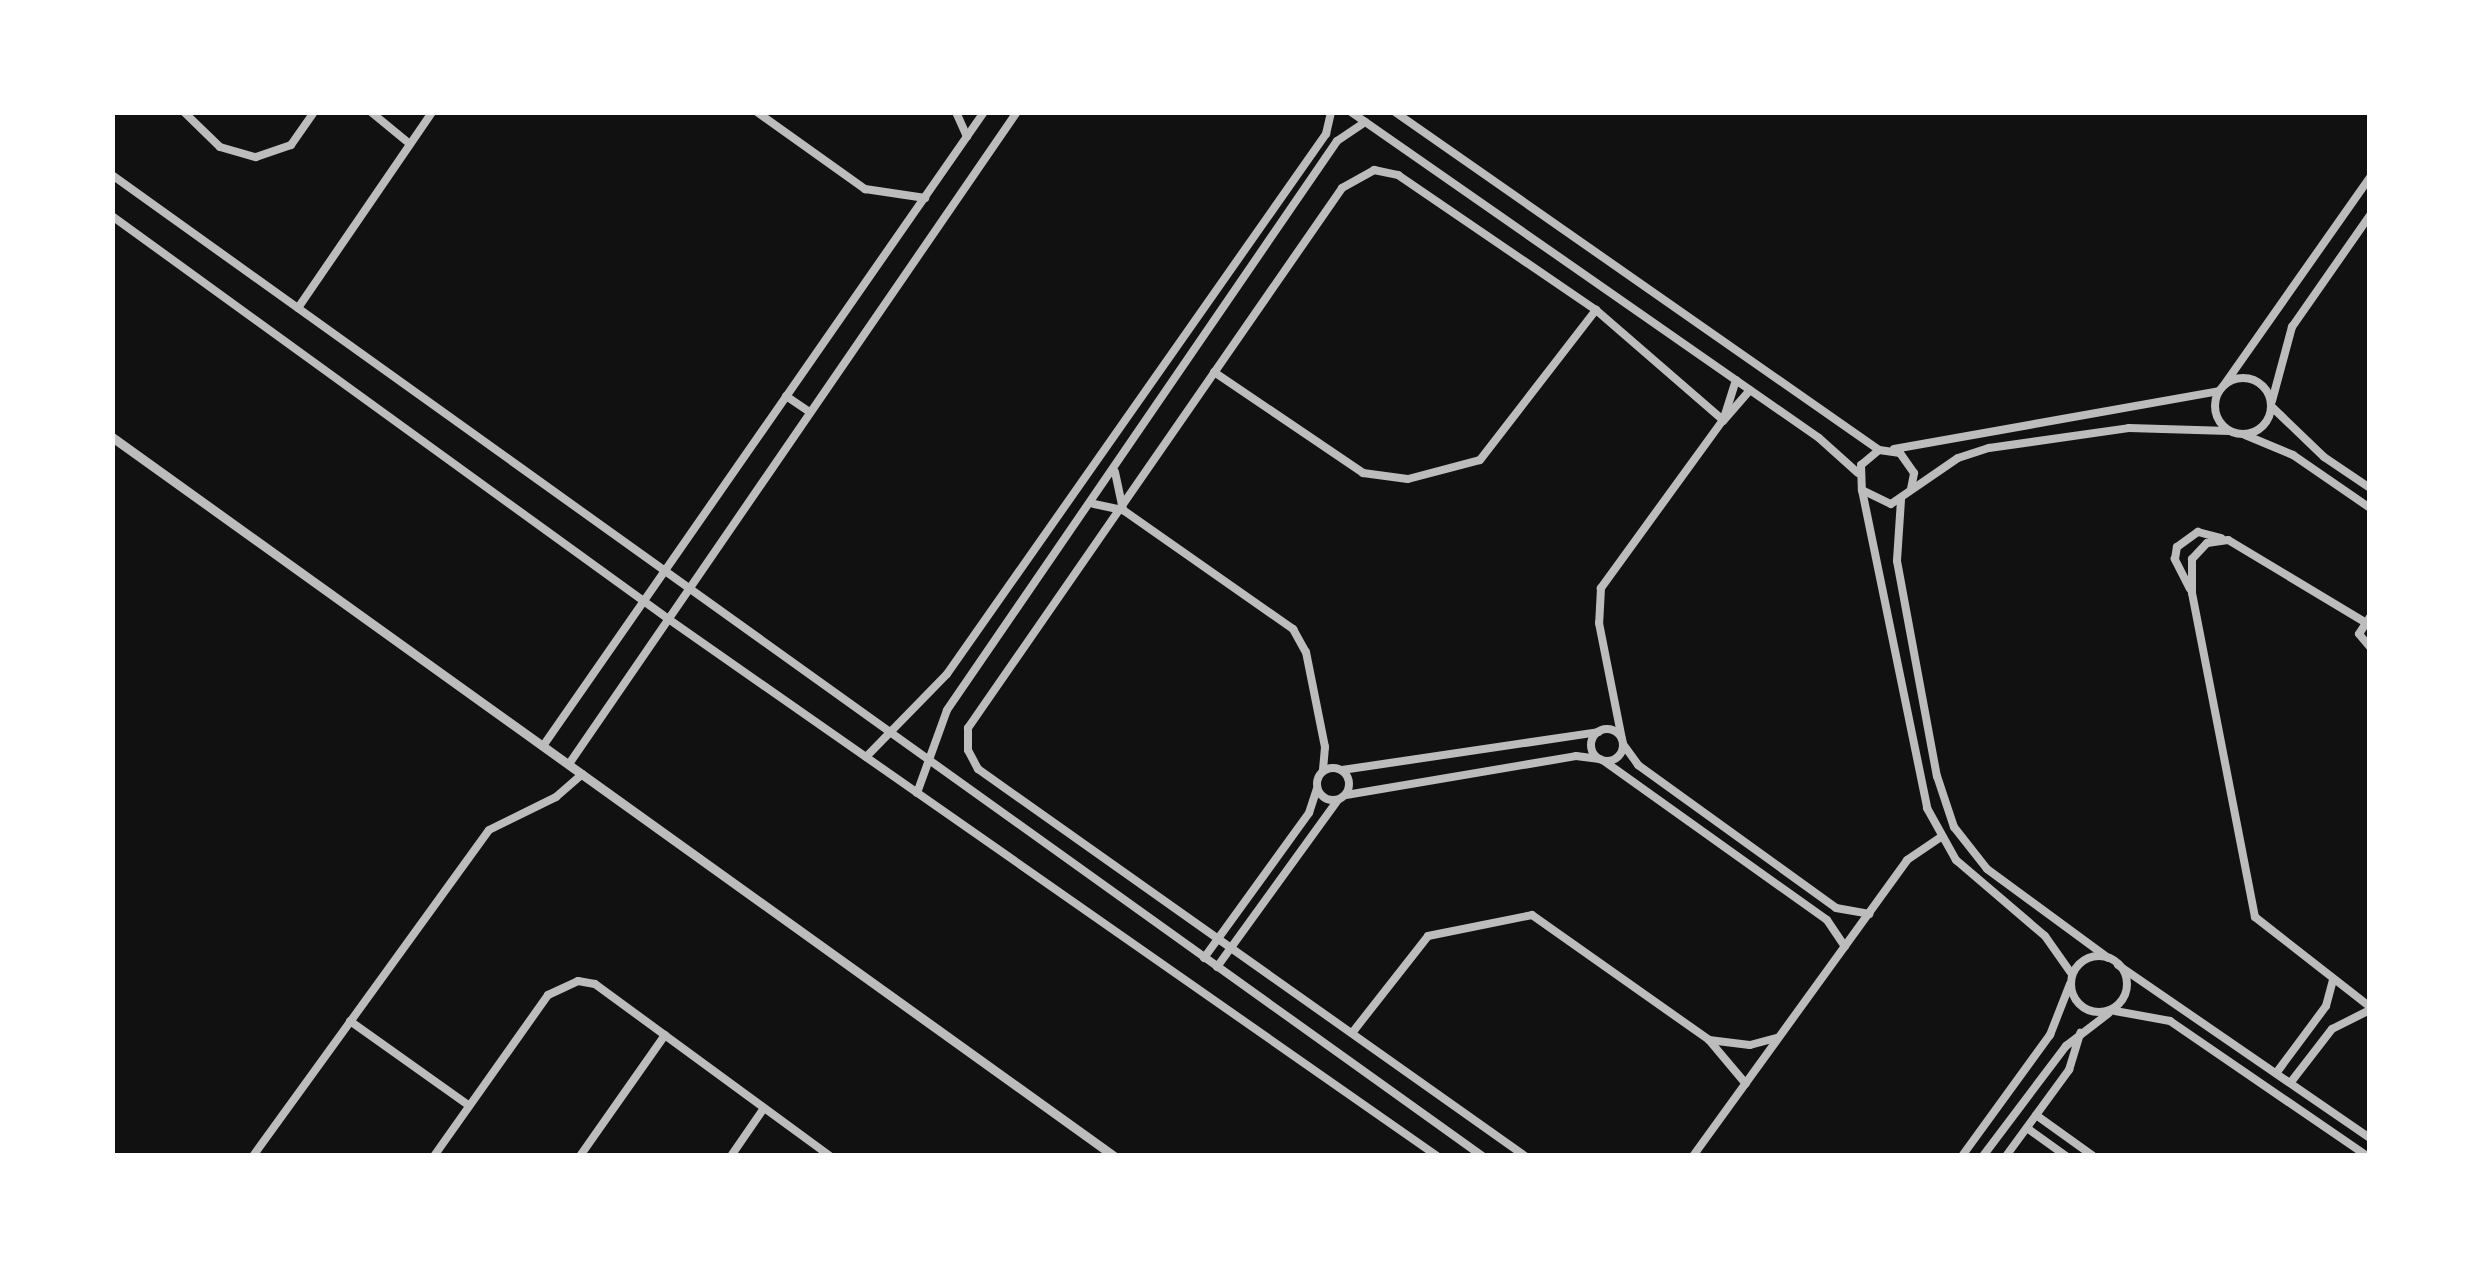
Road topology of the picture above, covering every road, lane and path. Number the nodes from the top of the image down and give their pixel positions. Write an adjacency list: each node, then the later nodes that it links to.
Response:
1 (184, 112): 2 (street)
2 (314, 112)
3 (371, 112): 16 (street)
4 (432, 112): 16 (street)
5 (757, 112): 19 (street)
6 (956, 112): 14 (street)
7 (984, 112): 14 (street)
8 (1017, 112): 30 (street)
9 (1331, 112): 13 (street)
10 (1351, 112): 12 (street)
11 (1395, 112): 37 (street)
12 (1365, 122): 15 (street); 25 (street)
13 (1326, 134): 15 (street); 31 (street)
14 (967, 137): 19 (street)
15 (1337, 141): 33 (street)
16 (410, 144): 22 (street)
17 (112, 175): 22 (street)
18 (2370, 177): 26 (street)
19 (925, 198): 28 (street)
20 (2370, 215): 29 (street)
21 (112, 216): 52 (street)
22 (298, 308): 49 (street)
23 (1596, 310): 24 (street); 24 (street); 32 (street)
24 (1214, 372): 47 (street)
25 (1736, 380): 27 (street); 32 (street)
26 (2222, 388): 29 (street); 34 (street); 38 (street)
27 (1750, 390): 32 (street); 40 (street)
28 (786, 396): 30 (street); 49 (street)
29 (2272, 404): 35 (street); 41 (street)
30 (810, 412): 50 (street)
31 (1132, 412): 33 (street); 58 (street)
32 (1723, 421): 56 (street)
33 (1148, 425): 39 (street)
34 (2229, 431): 35 (street); 42 (street)
35 (2245, 435): 46 (street)
36 (112, 437): 60 (street)
37 (1879, 450): 38 (street); 40 (street)
38 (1892, 450): 42 (street)
39 (1115, 472): 45 (street); 47 (street)
40 (1858, 473): 43 (street)
41 (2370, 488)
42 (1911, 489): 44 (street)
43 (1862, 490): 44 (street); 72 (street)
44 (1901, 500): 78 (street)
45 (1093, 504): 47 (street); 64 (street)
46 (2370, 508)
47 (1124, 510): 61 (street); 74 (street)
48 (2228, 540): 51 (street); 51 (street); 54 (street)
49 (662, 574): 50 (street); 52 (street)
50 (686, 591): 53 (street); 58 (street)
51 (2192, 593): 82 (street)
52 (644, 600): 53 (street); 60 (street)
53 (667, 618): 62 (street); 65 (street)
54 (2366, 619): 55 (street)
55 (2370, 647)
56 (1614, 709): 57 (street); 59 (street)
57 (1600, 731): 59 (street); 63 (street); 66 (street)
58 (889, 735): 62 (street); 64 (street)
59 (1622, 742): 63 (street); 73 (street)
60 (543, 746): 65 (street)
61 (1325, 747): 66 (street); 67 (street)
62 (866, 758): 70 (street)
63 (1602, 760): 71 (street); 76 (street)
64 (927, 762): 70 (street); 77 (street)
65 (569, 764): 68 (street)
66 (1339, 769): 67 (street); 71 (street)
67 (1323, 770): 69 (street)
68 (582, 774): 86 (street); 105 (street)
69 (1317, 789): 71 (street); 74 (street)
70 (917, 793): 106 (street)
71 (1342, 797): 75 (street)
72 (1941, 837): 73 (street); 81 (street)
73 (1869, 914): 76 (street)
74 (1220, 938): 75 (street); 77 (street)
75 (1231, 946): 80 (street); 87 (street)
76 (1846, 947): 90 (street)
77 (1204, 958): 80 (street)
78 (2108, 958): 79 (street); 81 (street)
79 (2118, 965): 85 (street); 92 (street)
80 (1216, 967): 107 (street)
81 (2071, 973): 83 (street)
82 (2333, 980): 84 (street); 92 (street)
83 (2070, 984): 85 (street); 110 (street)
84 (2370, 1009): 93 (street)
85 (2112, 1012): 88 (street); 115 (street)
86 (350, 1021): 95 (street); 100 (street)
87 (1352, 1032): 91 (street); 108 (street)
88 (2080, 1032): 97 (street); 111 (street)
89 (664, 1035): 95 (street); 96 (street); 102 (street)
90 (1777, 1038): 91 (street); 94 (street)
91 (1709, 1040): 94 (street)
92 (2276, 1072): 93 (street)
93 (2291, 1082): 99 (street)
94 (1746, 1084): 109 (street)
95 (468, 1106): 101 (street)
96 (764, 1108): 103 (street); 104 (street)
97 (2036, 1115): 98 (street); 114 (street)
98 (2026, 1128): 112 (street); 113 (street)
99 (2370, 1138)
100 (253, 1156)
101 (434, 1156)
102 (580, 1156)
103 (731, 1156)
104 (830, 1156)
105 (1114, 1156)
106 (1437, 1156)
107 (1482, 1156)
108 (1525, 1156)
109 (1693, 1156)
110 (1962, 1156)
111 (1982, 1156)
112 (2006, 1156)
113 (2066, 1156)
114 (2094, 1156)
115 (2366, 1156)

